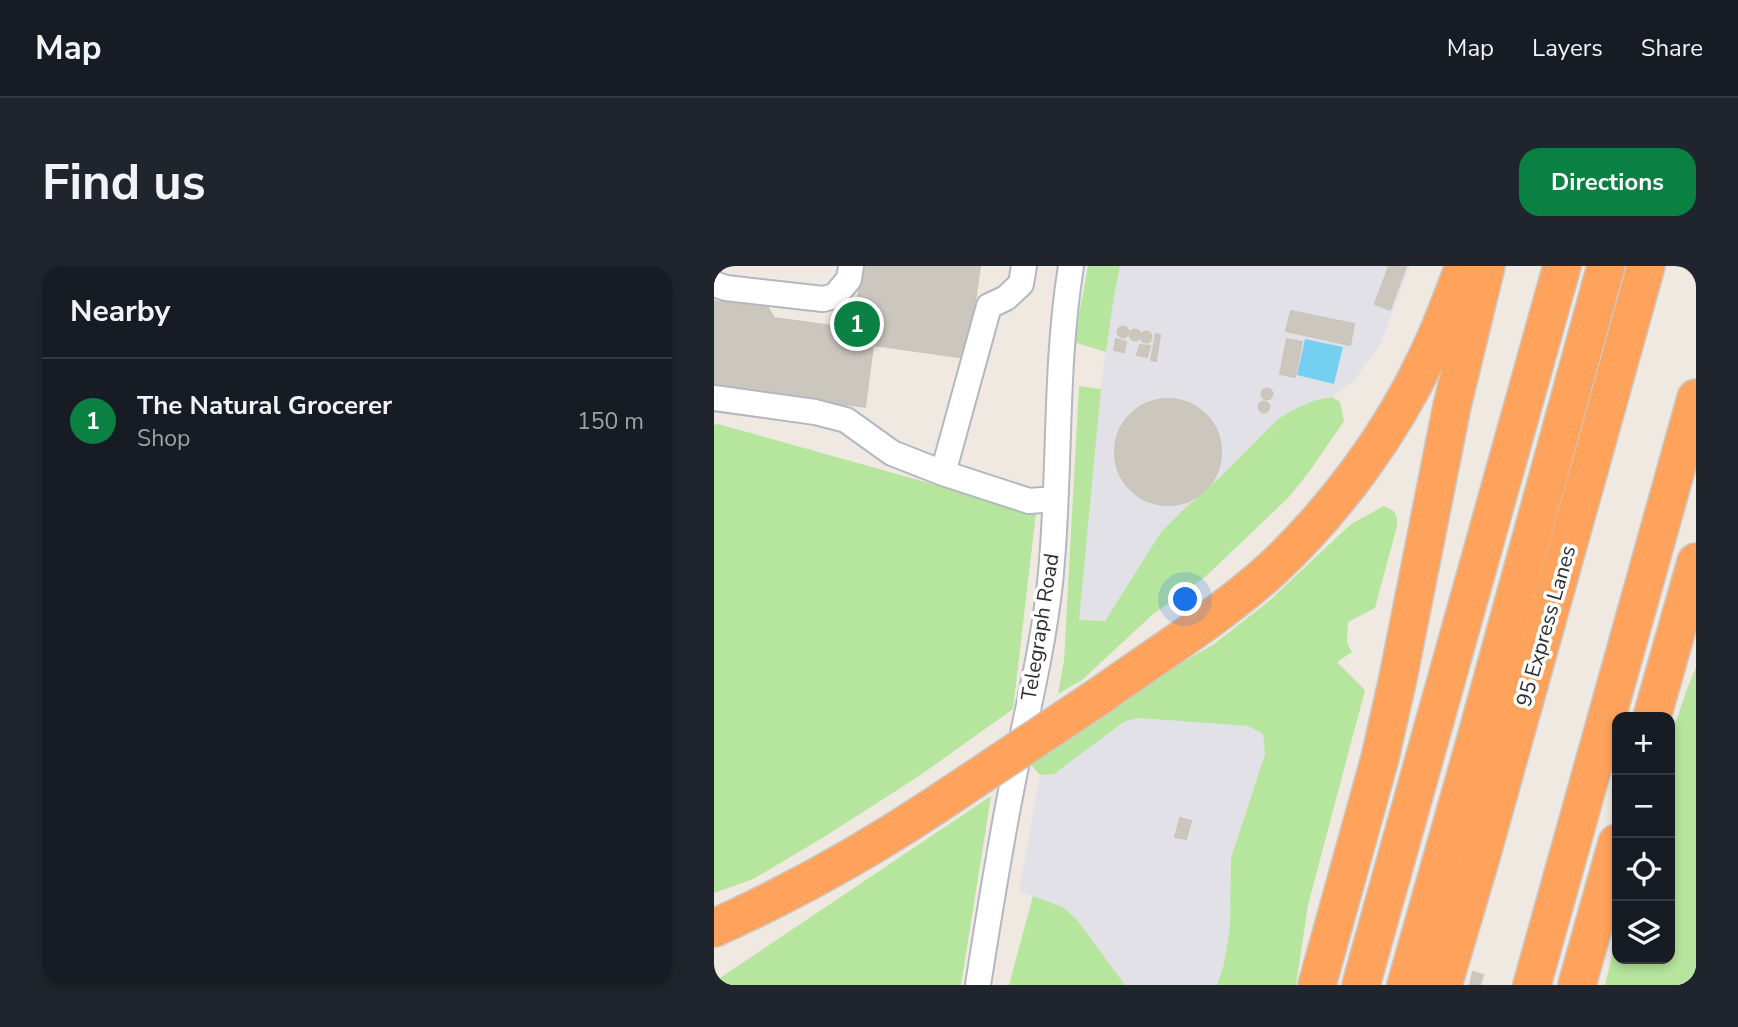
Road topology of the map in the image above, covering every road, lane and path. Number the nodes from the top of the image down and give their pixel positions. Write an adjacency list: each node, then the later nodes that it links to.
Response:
1 (851, 266): 9 (street)
2 (1024, 266): 12 (street)
3 (1071, 266): 13 (street, Telegraph Road)
4 (1464, 266): 17 (highway, bridge)
5 (1486, 266): 21 (highway)
6 (1562, 266): 22 (highway)
7 (1606, 266): 23 (highway)
8 (1646, 266): 24 (highway, 95 Express Lanes)
9 (714, 284)
10 (714, 398): 12 (street)
11 (1696, 398): 25 (highway)
12 (943, 473): 13 (street)
13 (1055, 499): 20 (street, Telegraph Road)
14 (1696, 562): 15 (highway)
15 (1654, 712)
16 (1612, 861): 26 (highway)
17 (837, 867): 18 (highway); 19 (highway)
18 (714, 928)
19 (714, 956)
20 (978, 985)
21 (1317, 985)
22 (1361, 985)
23 (1406, 985)
24 (1443, 985)
25 (1532, 985)
26 (1577, 985)

